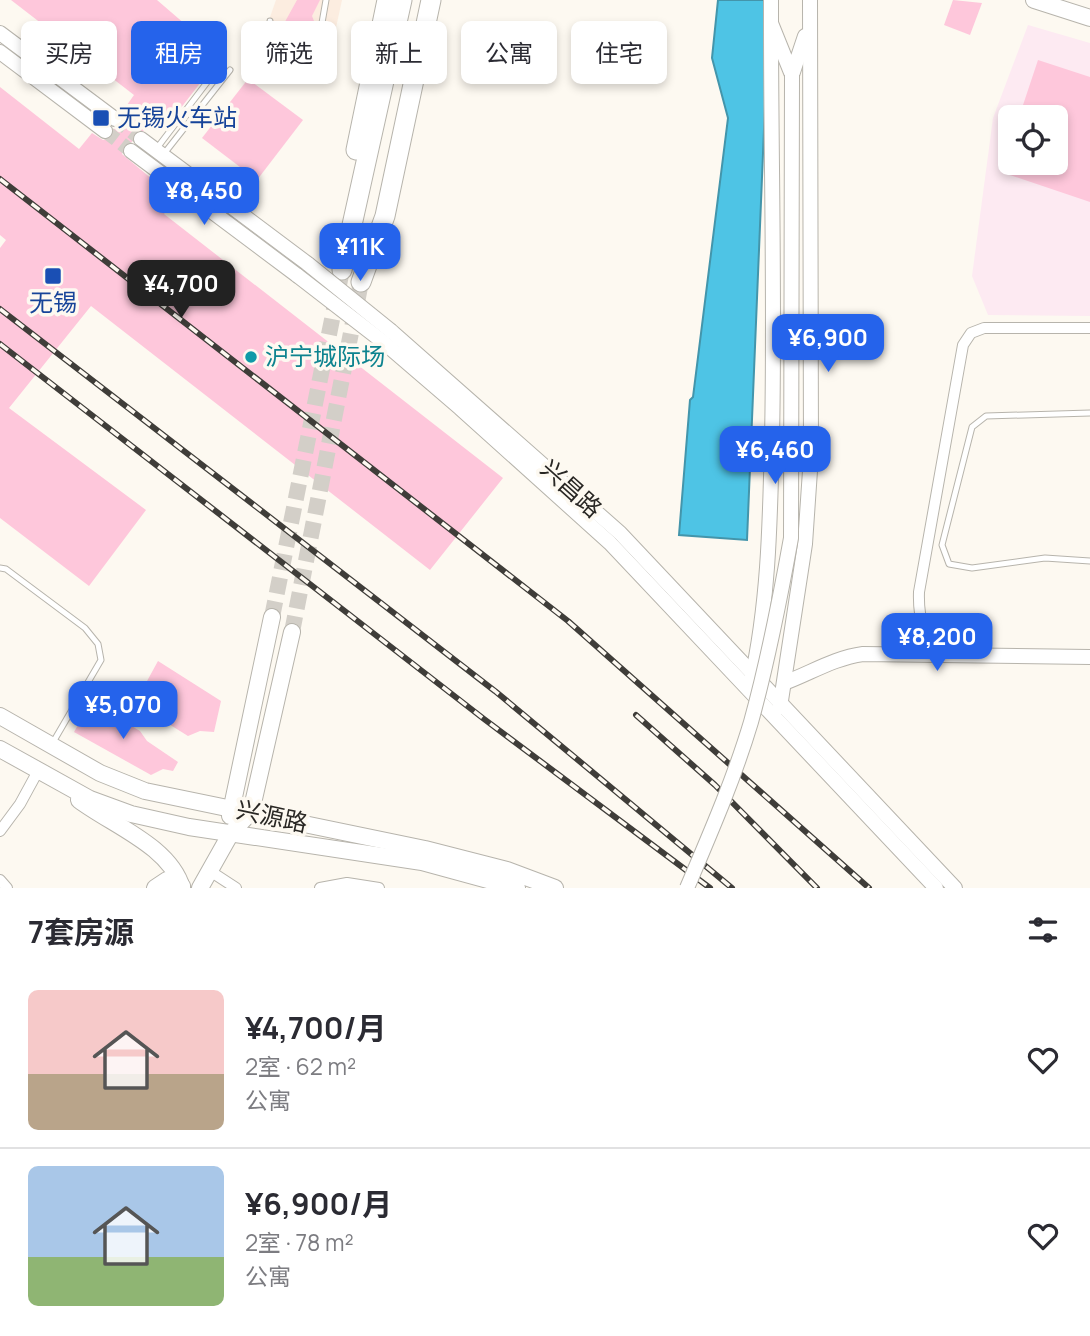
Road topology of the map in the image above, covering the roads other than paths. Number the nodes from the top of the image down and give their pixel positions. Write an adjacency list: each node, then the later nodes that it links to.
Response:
1 (326, 0): 10 (lane)
2 (387, 0): 3 (highway)
3 (402, 0)
4 (417, 0): 5 (highway)
5 (431, 0)
6 (771, 0): 11 (main road)
7 (810, 0): 12 (main road)
8 (1034, 0): 9 (main road)
9 (1090, 19)
10 (322, 21)
11 (771, 23): 16 (main road); 32 (main road)
12 (809, 23): 16 (main road); 33 (main road)
13 (0, 33): 18 (main road)
14 (0, 52): 19 (main road)
15 (230, 70): 22 (lane)
16 (792, 75): 56 (main road, bridge)
17 (207, 84): 22 (lane)
18 (115, 119)
19 (105, 131)
20 (141, 138): 22 (main road, 兴昌路)
21 (131, 151): 24 (main road, 兴昌路, bridge)
22 (159, 152): 24 (main road, 兴昌路, bridge)
23 (1090, 328): 30 (street)
24 (386, 336): 32 (main road, 兴昌路); 34 (main road, 兴昌路)
25 (1090, 413): 26 (lane)
26 (1090, 561)
27 (0, 568): 37 (lane)
28 (272, 617): 41 (main road)
29 (292, 632): 42 (main road)
30 (941, 656): 31 (main road); 33 (main road)
31 (1090, 657)
32 (753, 674): 34 (main road); 35 (main road, 兴昌路)
33 (784, 683): 35 (main road)
34 (750, 690): 35 (main road, 兴昌路)
35 (779, 710): 57 (main road, 兴昌路); 58 (main road, 兴昌路)
36 (0, 716): 37 (main road, 兴源路)
37 (51, 747): 41 (main road, 兴源路)
38 (0, 749): 39 (main road, 兴源路)
39 (38, 771): 40 (main road, 兴源路); 43 (street)
40 (52, 779): 44 (main road, 兴源路); 47 (main road)
41 (230, 808): 42 (main road, 兴源路); 44 (main road)
42 (251, 812): 44 (main road); 55 (main road, 兴源路)
43 (0, 831)
44 (231, 833): 45 (main road); 54 (main road, 兴源路)
45 (211, 871): 50 (main road); 51 (street)
46 (0, 880): 48 (street)
47 (182, 887): 49 (main road)
48 (7, 888)
49 (155, 888)
50 (200, 888)
51 (236, 888)
52 (320, 888): 53 (street)
53 (379, 888)
54 (517, 888)
55 (555, 888)
56 (687, 888)
57 (936, 888)
58 (955, 888)

